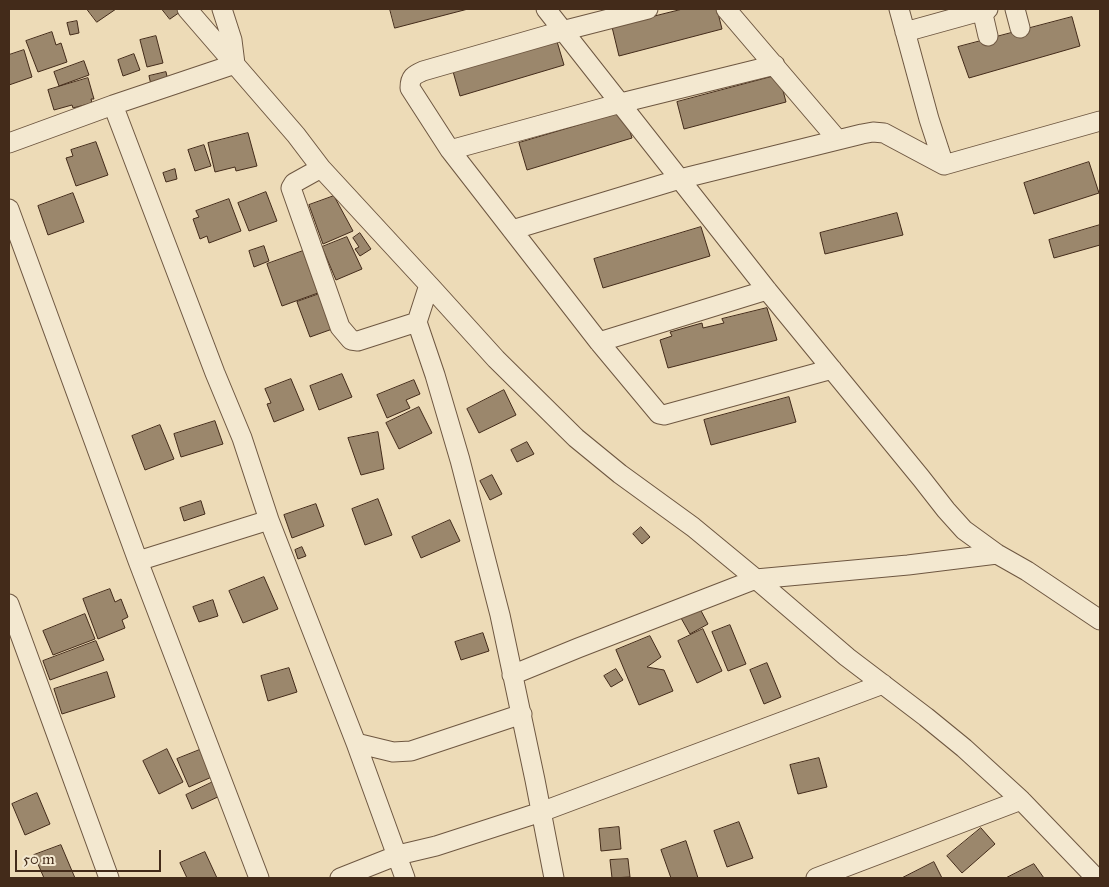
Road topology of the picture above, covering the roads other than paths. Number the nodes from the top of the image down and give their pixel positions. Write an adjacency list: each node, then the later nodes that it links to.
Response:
1 (187, 9): 13 (street)
2 (222, 9): 13 (street)
3 (546, 9): 10 (street)
4 (648, 9): 10 (street)
5 (726, 9): 14 (street)
6 (899, 9): 11 (street)
7 (1015, 9): 9 (street)
8 (985, 10): 11 (street); 12 (street)
9 (1020, 28)
10 (562, 31): 15 (street); 20 (street)
11 (905, 32): 21 (street)
12 (988, 36)
13 (235, 64): 16 (street); 22 (street)
14 (775, 65): 15 (street); 18 (street)
15 (621, 103): 20 (street); 23 (street)
16 (113, 105): 19 (street); 31 (street)
17 (1100, 121): 21 (street)
18 (837, 139): 21 (street); 23 (street)
19 (9, 143)
20 (450, 150): 25 (street)
21 (944, 165)
22 (321, 168): 26 (street); 28 (street)
23 (680, 179): 25 (street); 27 (street)
24 (9, 209): 33 (street)
25 (512, 230): 29 (street)
26 (429, 285): 28 (street); 34 (street)
27 (767, 290): 29 (street); 30 (street)
28 (417, 322): 37 (street)
29 (599, 342): 30 (street)
30 (832, 369): 32 (street)
31 (269, 520): 33 (street); 40 (street)
32 (997, 554): 34 (street); 36 (street)
33 (138, 561): 45 (street)
34 (756, 579): 37 (street); 38 (street)
35 (9, 606): 44 (street)
36 (1100, 620)
37 (512, 675): 39 (street)
38 (883, 684): 41 (street); 42 (street)
39 (522, 714): 40 (street); 42 (street)
40 (356, 743): 43 (street)
41 (1021, 800): 49 (street); 50 (street)
42 (541, 812): 43 (street); 48 (street)
43 (398, 855): 46 (street); 47 (street)
44 (109, 878)
45 (259, 878)
46 (340, 878)
47 (406, 878)
48 (554, 878)
49 (816, 878)
50 (1096, 878)

